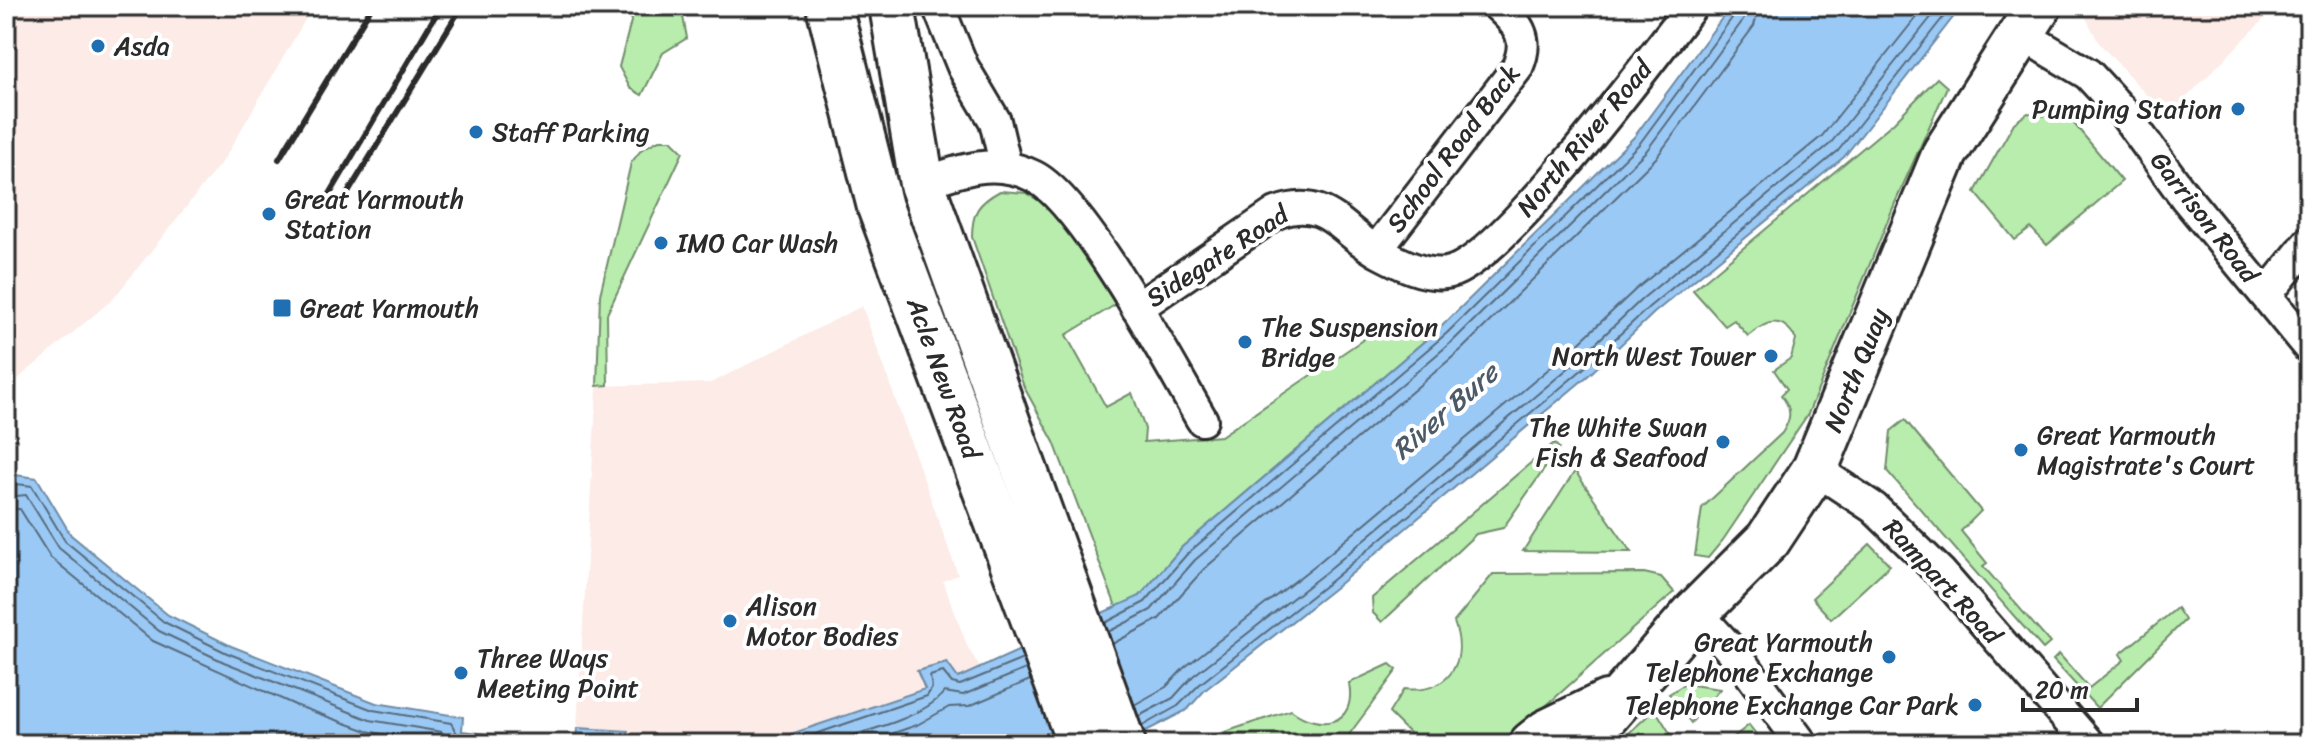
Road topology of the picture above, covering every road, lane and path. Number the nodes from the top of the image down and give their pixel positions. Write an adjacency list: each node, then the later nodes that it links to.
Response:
1 (829, 6): 19 (main road, Acle New Road)
2 (892, 6): 8 (main road, Acle New Road)
3 (938, 6): 7 (street)
4 (1498, 6): 10 (street, School Road Back)
5 (1692, 6): 11 (street, North River Road)
6 (2030, 20): 12 (street, Garrison Road); 16 (main road, North Quay)
7 (1006, 167): 8 (street); 13 (street)
8 (922, 184): 20 (main road, Acle New Road)
9 (2309, 242): 12 (street)
10 (1379, 252): 11 (street, Sidegate Road); 13 (street, Sidegate Road)
11 (1470, 264)
12 (2266, 295): 14 (street, Garrison Road)
13 (1137, 308): 15 (street)
14 (2309, 348)
15 (1202, 420)
16 (1815, 469): 17 (main road, North Quay); 24 (street, Rampart Road)
17 (1696, 612): 18 (main road, North Quay); 23 (street)
18 (1620, 697): 21 (main road, North Quay); 22 (main road, North Quay)
19 (1080, 744)
20 (1123, 744)
21 (1532, 744)
22 (1581, 744)
23 (1802, 744)
24 (2089, 744)

